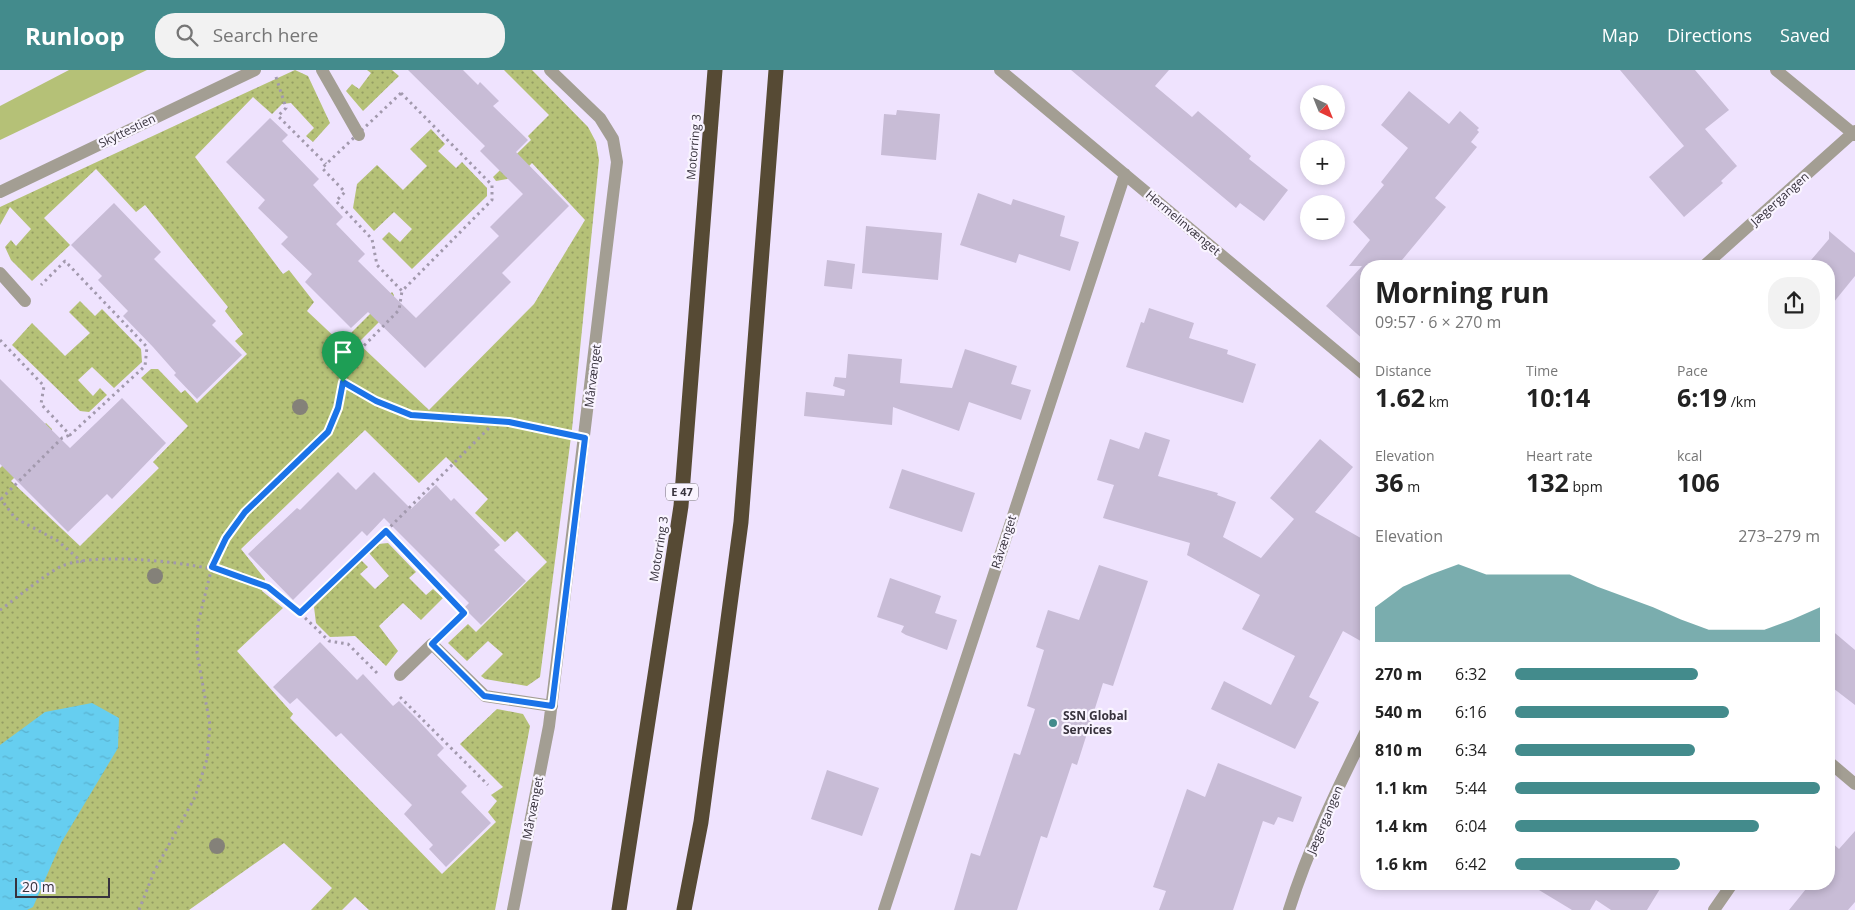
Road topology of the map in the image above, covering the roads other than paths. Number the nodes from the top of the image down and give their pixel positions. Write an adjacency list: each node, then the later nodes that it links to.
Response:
1 (255, 70): 11 (street, Skyttestien)
2 (322, 70): 9 (street)
3 (550, 70): 17 (street, Mårvænget)
4 (715, 70): 23 (highway, Motorring 3 / E 47)
5 (776, 70): 24 (highway)
6 (1000, 70): 10 (street, Hermelinvænget)
7 (1776, 70): 8 (street)
8 (1854, 133): 12 (street, Jægergangen)
9 (359, 135)
10 (1125, 174): 15 (street, Hermelinvænget); 25 (street, Råvænget)
11 (0, 192)
12 (1711, 260)
13 (0, 273): 14 (street)
14 (25, 301)
15 (1360, 371)
16 (400, 675): 17 (street)
17 (552, 706): 22 (street, Mårvænget)
18 (1360, 743): 26 (street, Jægergangen)
19 (1835, 767): 20 (street)
20 (1855, 784)
21 (1728, 890): 27 (street)
22 (513, 910)
23 (619, 910)
24 (684, 910)
25 (884, 910)
26 (1289, 910)
27 (1714, 910)

